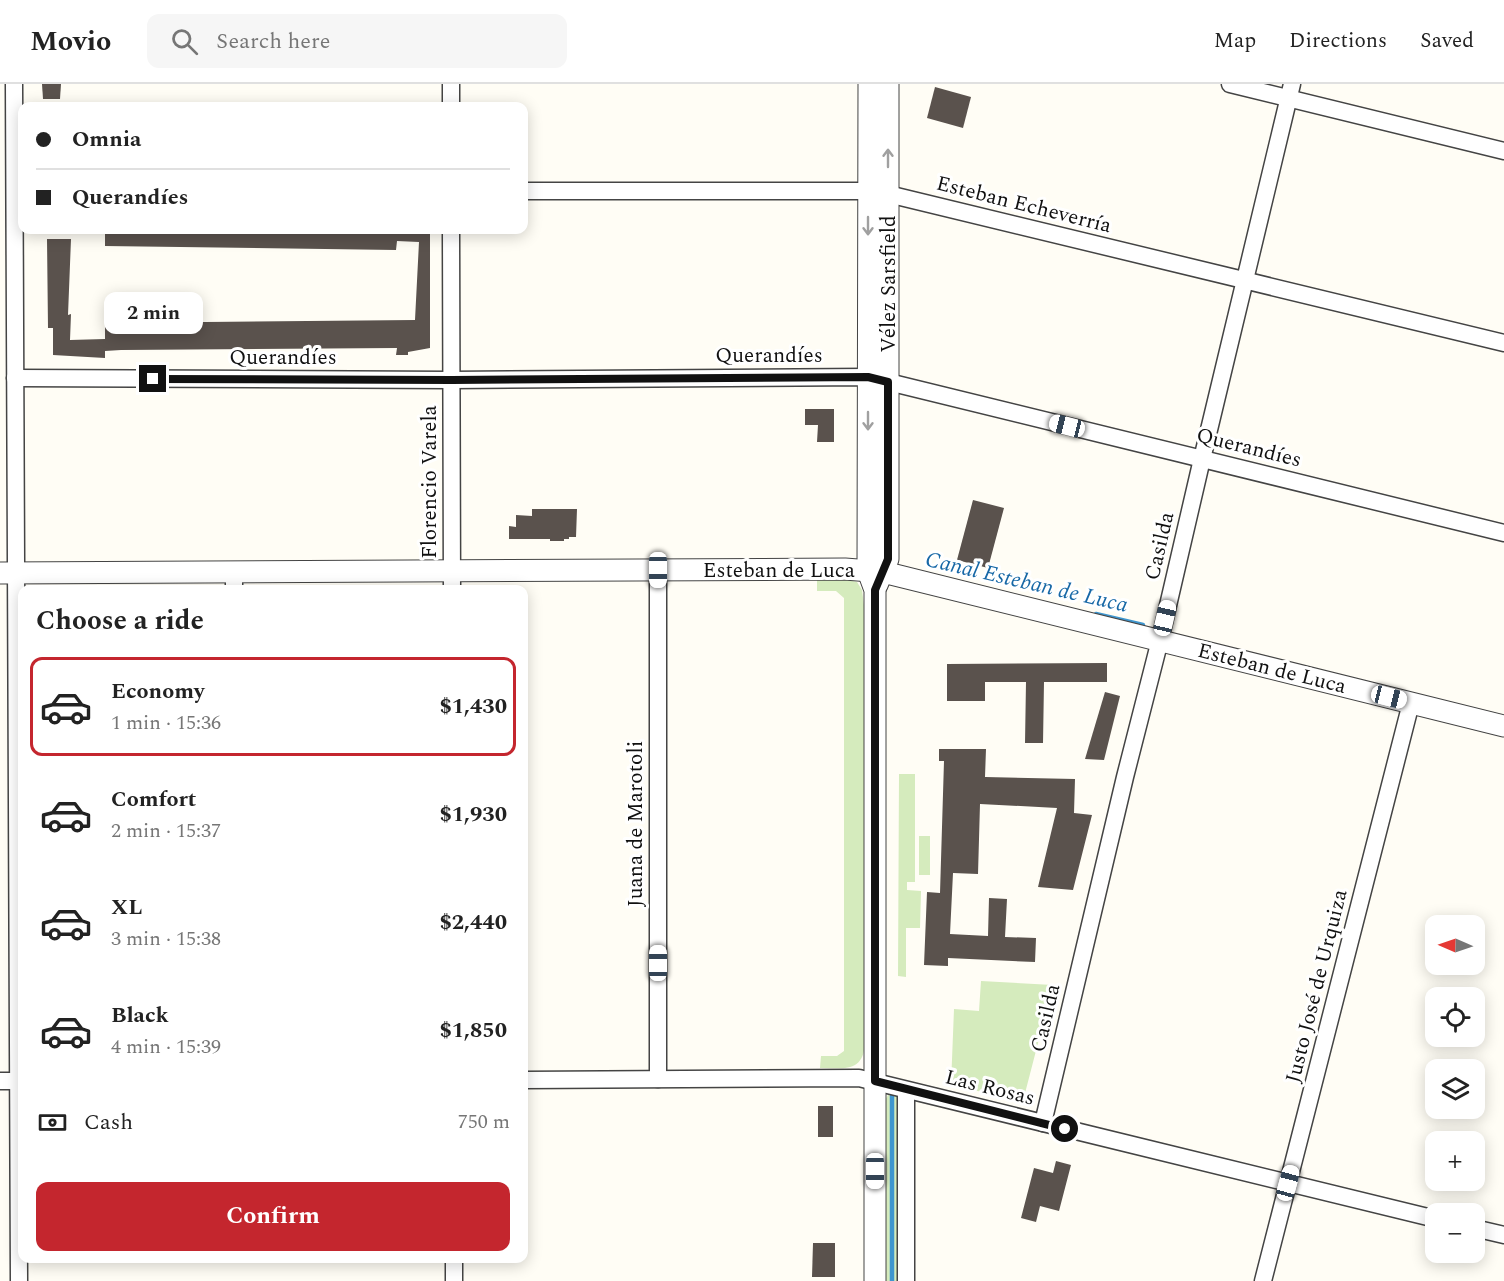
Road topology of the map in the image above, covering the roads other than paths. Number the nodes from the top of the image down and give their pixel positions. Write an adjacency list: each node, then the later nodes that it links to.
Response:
1 (14, 84): 9 (street)
2 (451, 84): 7 (street)
3 (868, 84): 11 (street, Vélez Sarsfield)
4 (888, 84): 11 (street, Vélez Sarsfield, one-way to 4)
5 (1230, 84): 6 (street)
6 (1290, 91): 8 (street); 13 (street, Casilda)
7 (451, 102)
8 (1504, 151)
9 (18, 190): 15 (street)
10 (528, 191): 11 (street, Esteban Echeverría)
11 (878, 192): 13 (street, Esteban Echeverría); 17 (street, Vélez Sarsfield)
12 (451, 234): 16 (street, Florencio Varela)
13 (1245, 280): 14 (street, Esteban Echeverría); 18 (street, Casilda)
14 (1504, 343)
15 (15, 378): 16 (street, Querandíes); 21 (street)
16 (452, 380): 17 (street, Querandíes); 23 (street, Florencio Varela)
17 (878, 380): 18 (street, Querandíes); 22 (street, Vélez Sarsfield)
18 (1202, 459): 19 (street, Querandíes); 25 (street, Casilda)
19 (1504, 533)
20 (658, 570): 22 (street, Esteban de Luca); 23 (street, Esteban de Luca); 29 (street, Juana de Marotoli)
21 (8, 573): 24 (street, Esteban de Luca); 28 (street)
22 (875, 578): 25 (street, Esteban de Luca); 33 (street, Vélez Sarsfield)
23 (452, 580): 24 (street, Esteban de Luca)
24 (234, 581)
25 (1160, 640): 26 (street, Esteban de Luca); 35 (street, Casilda)
26 (1411, 703): 27 (street, Esteban de Luca); 36 (street, Justo José de Urquiza)
27 (1504, 726)
28 (18, 996)
29 (658, 1079): 30 (street, Las Rosas); 33 (street, Las Rosas)
30 (528, 1080)
31 (0, 1081): 32 (street)
32 (18, 1081)
33 (875, 1081): 34 (street, Las Rosas); 44 (street, Vélez Sarsfield)
34 (906, 1090): 35 (street, Las Rosas); 45 (street)
35 (1043, 1123): 36 (street, Las Rosas)
36 (1288, 1183): 37 (street, Las Rosas); 46 (street, Justo José de Urquiza)
37 (1425, 1216)
38 (1485, 1231): 39 (street)
39 (1504, 1235)
40 (19, 1263): 42 (street)
41 (454, 1263): 43 (street)
42 (19, 1281)
43 (454, 1281)
44 (876, 1281)
45 (906, 1281)
46 (1263, 1281)

